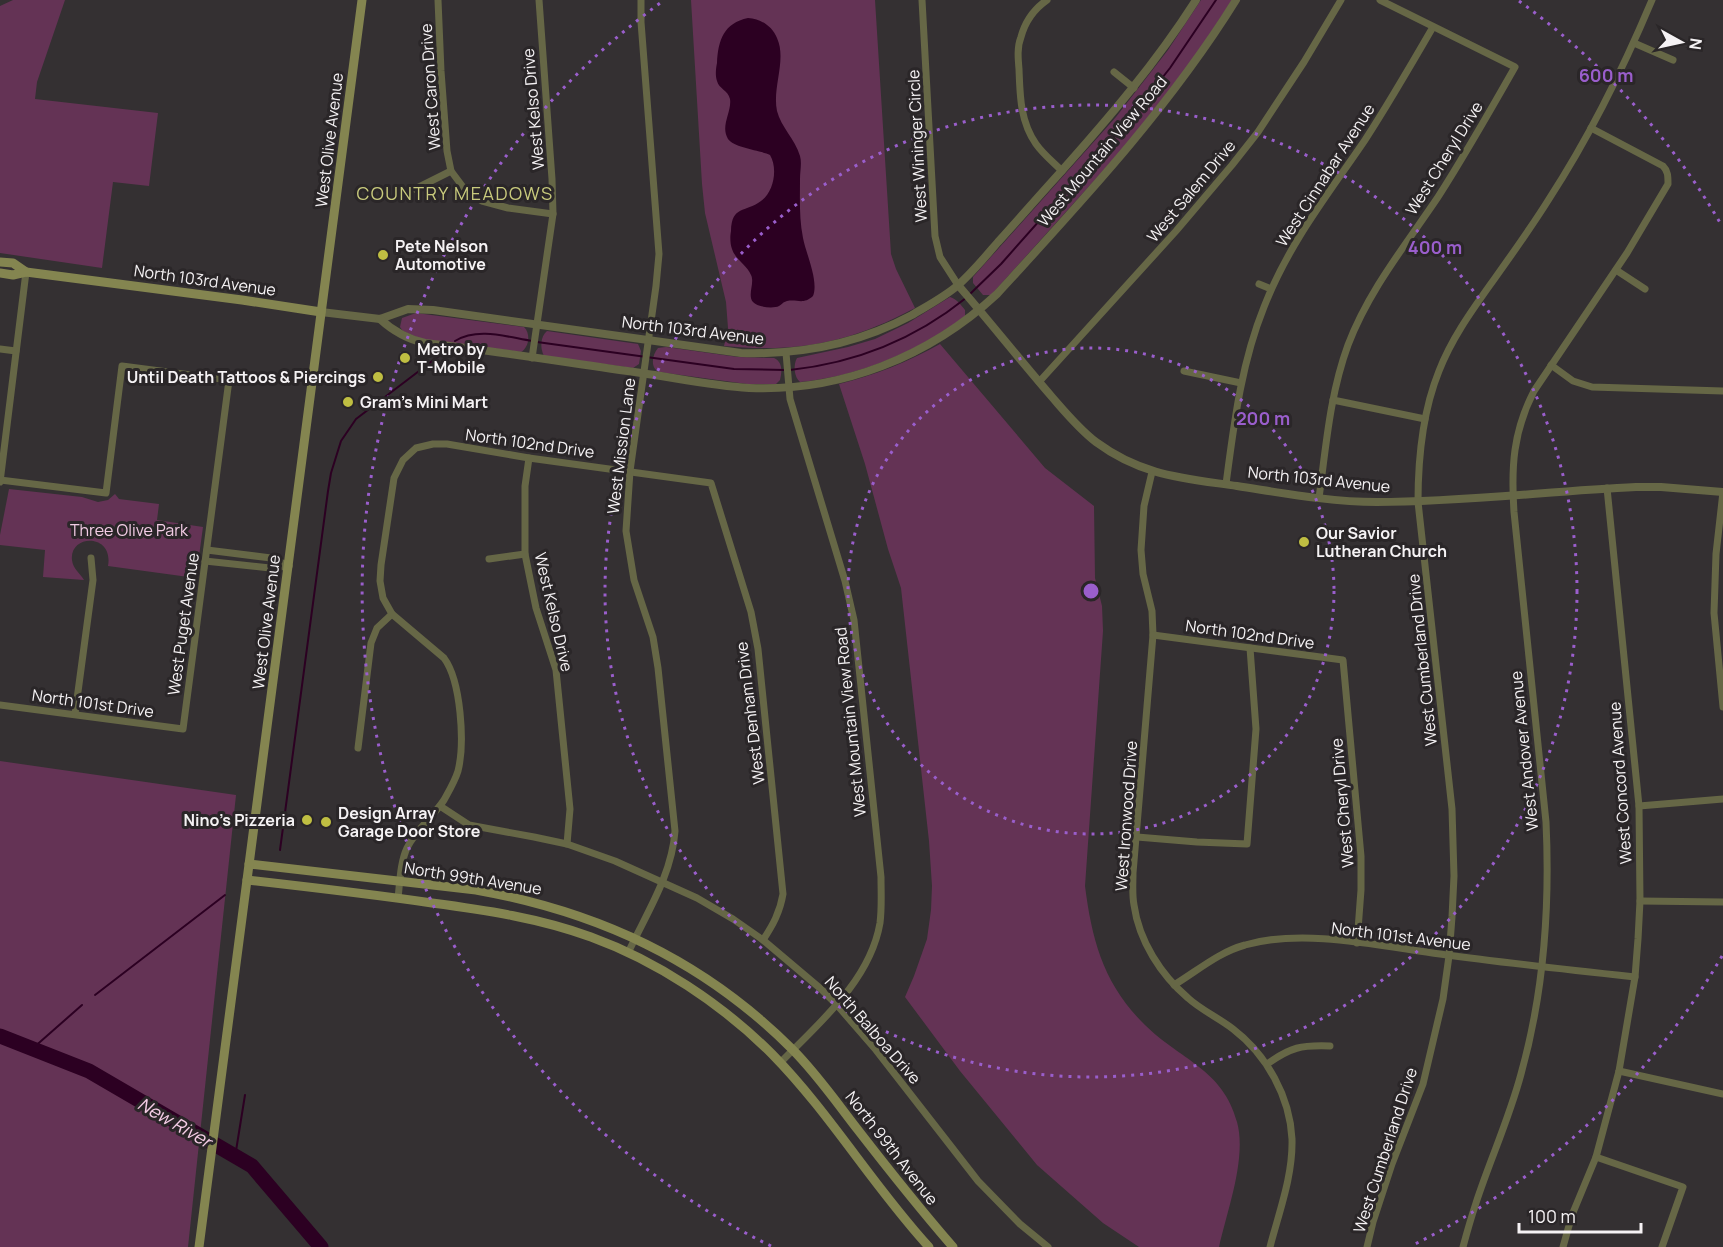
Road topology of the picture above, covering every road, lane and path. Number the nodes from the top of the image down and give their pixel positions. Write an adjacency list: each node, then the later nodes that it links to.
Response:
1 (362, 0): 31 (main road, West Olive Avenue)
2 (438, 0): 18 (street, West Caron Drive)
3 (538, 0): 21 (street, West Kelso Drive)
4 (641, 0): 34 (street, West Mission Lane)
5 (922, 0): 26 (street, West Wininger Circle)
6 (1047, 0): 19 (street)
7 (1196, 0): 16 (street, West Mountain View Road)
8 (1236, 0): 30 (street, West Mountain View Road)
9 (1341, 0): 42 (street, West Salem Drive)
10 (1380, 0): 12 (street)
11 (1652, 0): 13 (street, West Cumberland Drive)
12 (1433, 27): 29 (street, West Cinnabar Avenue); 46 (street, West Cheryl Drive)
13 (1634, 43): 14 (street); 17 (street, West Cumberland Drive)
14 (1673, 60)
15 (1114, 72): 16 (street, West Mountain View Road)
16 (1134, 88): 19 (street, West Mountain View Road)
17 (1591, 128): 23 (street, West Andover Avenue); 47 (street, West Cumberland Drive)
18 (452, 171): 20 (street, West Caron Drive); 21 (street, West Caron Drive)
19 (1062, 171): 26 (street, West Mountain View Road)
20 (415, 189)
21 (553, 214): 33 (street, West Kelso Drive)
22 (0, 262): 24 (main road, North 103rd Avenue)
23 (1616, 270): 28 (street); 39 (street, West Andover Avenue)
24 (26, 272): 25 (main road, North 103rd Avenue); 31 (main road, North 103rd Avenue); 36 (street)
25 (0, 273)
26 (958, 285): 30 (street, North 103rd Avenue); 37 (street, North 103rd Avenue)
27 (1259, 285): 29 (street)
28 (1645, 289)
29 (1271, 290): 43 (street, West Cinnabar Avenue)
30 (980, 310): 42 (street, North 103rd Avenue); 44 (street, North 103rd Avenue)
31 (321, 312): 32 (street, North 103rd Avenue); 64 (main road, West Olive Avenue)
32 (380, 319): 33 (street, North 103rd Avenue); 38 (street, North 103rd Avenue)
33 (536, 325): 34 (street, North 103rd Avenue); 38 (street, West Kelso Drive)
34 (648, 340): 37 (street, North 103rd Avenue); 41 (street, West Mission Lane)
35 (0, 349): 36 (street)
36 (16, 351): 51 (street)
37 (786, 353): 44 (street, West Mountain View Road)
38 (532, 358): 41 (street, North 103rd Avenue)
39 (1551, 365): 45 (street); 56 (street, West Andover Avenue)
40 (1184, 371): 43 (street)
41 (644, 374): 44 (street, North 103rd Avenue); 49 (street, West Mission Lane)
42 (1039, 382): 50 (street, North 103rd Avenue)
43 (1241, 383): 53 (street, West Cinnabar Avenue)
44 (788, 388): 94 (street, West Mountain View Road)
45 (1723, 391)
46 (1333, 400): 47 (street); 57 (street, West Cheryl Drive)
47 (1425, 419): 58 (street, West Cumberland Drive)
48 (529, 458): 49 (street, North 102nd Drive); 60 (street, West Kelso Drive); 65 (street, North 102nd Drive)
49 (630, 471): 52 (street, North 102nd Drive); 82 (street, West Mission Lane)
50 (1152, 472): 53 (street, North 103rd Avenue); 66 (street, West Ironwood Drive)
51 (0, 481): 59 (street, West Puget Avenue)
52 (711, 483): 87 (street, West Denham Drive)
53 (1226, 484): 57 (street, North 103rd Avenue)
54 (1607, 488): 55 (street, North 103rd Avenue); 56 (street, North 103rd Avenue); 76 (street, West Concord Avenue)
55 (1723, 492): 70 (street)
56 (1513, 495): 58 (street, North 103rd Avenue); 91 (street, West Andover Avenue)
57 (1319, 498): 58 (street, North 103rd Avenue)
58 (1418, 502): 90 (street, West Cumberland Drive)
59 (207, 550): 63 (street, West Puget Avenue); 64 (street)
60 (525, 554): 62 (street); 78 (street, West Kelso Drive)
61 (91, 558): 71 (street)
62 (489, 559)
63 (205, 561): 64 (street); 72 (street, West Puget Avenue)
64 (289, 566): 79 (main road, West Olive Avenue)
65 (392, 614): 73 (street); 75 (street)
66 (1153, 635): 67 (street, North 102nd Drive); 77 (street, West Ironwood Drive)
67 (1250, 648): 68 (street, North 102nd Drive); 77 (street)
68 (1343, 660): 88 (street, West Cheryl Drive)
69 (0, 705): 71 (street, North 101st Drive)
70 (1723, 707)
71 (75, 714): 72 (street, North 101st Drive)
72 (183, 729)
73 (358, 748)
74 (1723, 799): 76 (street)
75 (440, 806): 78 (street, North Balboa Drive); 81 (street)
76 (1639, 806): 84 (street, West Concord Avenue)
77 (1137, 837): 93 (street, West Ironwood Drive)
78 (567, 844): 82 (street, North Balboa Drive)
79 (249, 864): 80 (main road, West Olive Avenue); 81 (main road, North 99th Avenue)
80 (247, 880): 83 (main road, North 99th Avenue); 104 (main road, West Olive Avenue)
81 (400, 881): 83 (street); 86 (main road, North 99th Avenue)
82 (662, 882): 86 (street, West Mission Lane); 87 (street, North Balboa Drive)
83 (398, 898): 89 (main road, North 99th Avenue)
84 (1640, 901): 85 (street); 92 (street, West Concord Avenue)
85 (1723, 902)
86 (635, 938): 89 (street, West Mission Lane); 96 (main road, North 99th Avenue)
87 (763, 940): 94 (street, North Balboa Drive)
88 (1357, 943): 90 (street, North 101st Avenue); 93 (street, North 101st Avenue)
89 (627, 953): 97 (main road, North 99th Avenue)
90 (1449, 956): 91 (street, North 101st Avenue); 109 (street, West Cumberland Drive)
91 (1541, 967): 92 (street, North 101st Avenue); 110 (street, West Andover Avenue)
92 (1635, 977): 99 (street, West Concord Avenue)
93 (1174, 985): 98 (street, West Ironwood Drive)
94 (837, 1005): 96 (street, West Mountain View Road); 107 (street, North Balboa Drive)
95 (1330, 1046): 98 (street)
96 (793, 1050): 97 (street, West Mountain View Road); 102 (main road, North 99th Avenue)
97 (780, 1063): 103 (main road, North 99th Avenue)
98 (1267, 1064): 108 (street, West Ironwood Drive)
99 (1619, 1071): 100 (street); 101 (street, West Concord Avenue)
100 (1723, 1094)
101 (1596, 1157): 111 (street, West Concord Avenue); 112 (street)
102 (935, 1227): 103 (main road); 106 (main road, North 99th Avenue)
103 (921, 1239): 105 (main road, North 99th Avenue)
104 (200, 1247)
105 (929, 1247)
106 (953, 1247)
107 (1048, 1247)
108 (1270, 1247)
109 (1367, 1247)
110 (1463, 1247)
111 (1563, 1247)
112 (1662, 1247)

